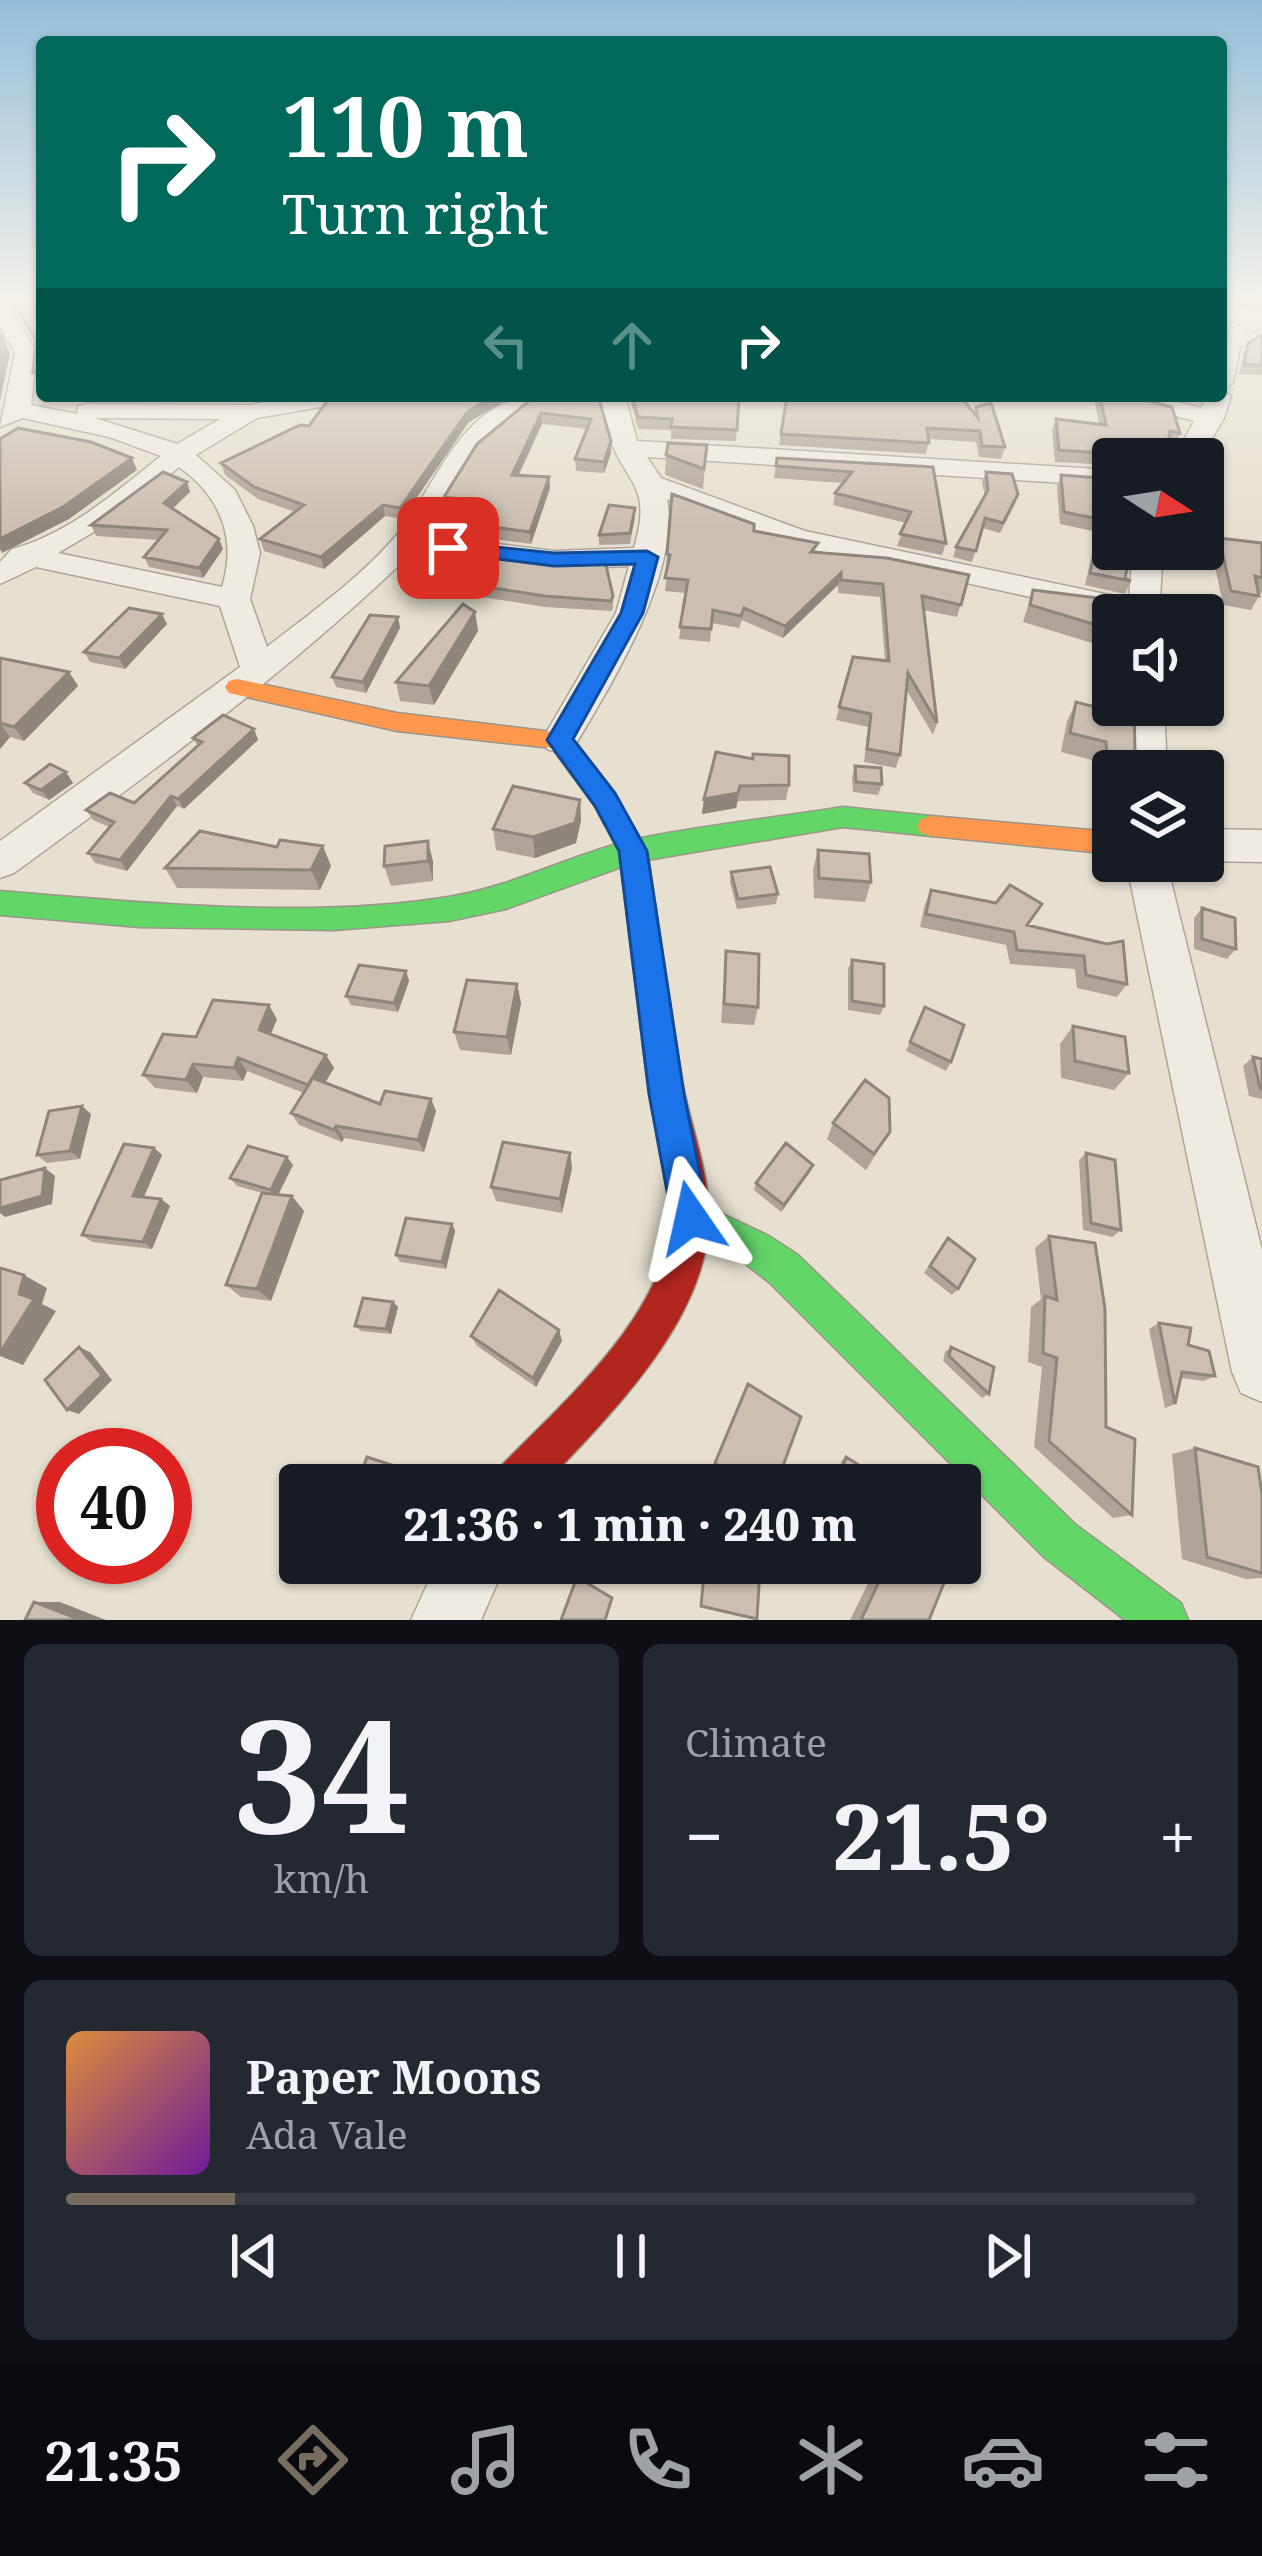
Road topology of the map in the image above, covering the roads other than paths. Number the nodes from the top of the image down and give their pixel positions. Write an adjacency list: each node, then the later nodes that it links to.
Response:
1 (13, 376): 8 (street)
2 (277, 402): 7 (street)
3 (523, 402): 15 (street)
4 (614, 402): 11 (street)
5 (1176, 402): 6 (street)
6 (1216, 407): 10 (street)
7 (250, 412): 9 (street); 12 (street)
8 (10, 416): 9 (street)
9 (52, 417): 12 (street)
10 (1199, 438)
11 (629, 448): 13 (street); 14 (street)
12 (181, 452): 17 (street); 20 (street)
13 (1092, 477)
14 (650, 484): 18 (street); 21 (street)
15 (406, 542): 18 (street); 22 (street)
16 (0, 550): 17 (street)
17 (33, 557): 19 (street); 20 (street)
18 (647, 557): 23 (street)
19 (0, 575)
20 (234, 599): 22 (street)
21 (1092, 603)
22 (247, 677): 23 (street); 28 (street)
23 (560, 740): 27 (street)
24 (1092, 840): 27 (street)
25 (1224, 846): 26 (street)
26 (1262, 847)
27 (633, 851): 30 (street); 31 (street)
28 (0, 862)
29 (1151, 882): 32 (street)
30 (0, 903)
31 (691, 1218): 33 (street); 36 (street)
32 (1262, 1372)
33 (533, 1464)
34 (463, 1584): 35 (street)
35 (445, 1620)
36 (1164, 1620)

